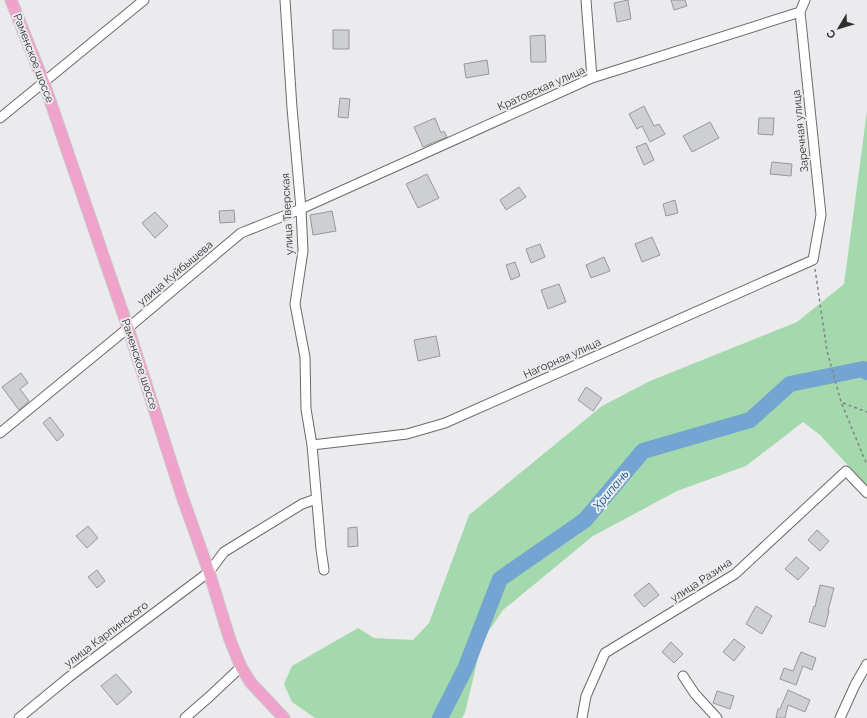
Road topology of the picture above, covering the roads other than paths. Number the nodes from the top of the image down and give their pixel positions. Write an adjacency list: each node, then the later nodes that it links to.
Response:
1 (10, 0): 8 (main road, Раменское шоссе)
2 (144, 0): 8 (street)
3 (285, 0): 10 (street, улица Тверская)
4 (586, 0): 7 (street)
5 (805, 0): 6 (street, Заречная улица)
6 (800, 12): 7 (street, Кратовская улица); 11 (street, Заречная улица)
7 (592, 78): 10 (street, Кратовская улица)
8 (44, 83): 9 (street); 12 (main road, Раменское шоссе)
9 (0, 118)
10 (301, 209): 12 (street, улица Куйбышева); 14 (street, улица Тверская)
11 (814, 260): 14 (street, Нагорная улица)
12 (128, 328): 13 (street, улица Куйбышева); 18 (main road, Раменское шоссе)
13 (0, 433)
14 (312, 445): 16 (street, улица Тверская)
15 (867, 493): 25 (street, улица Разина)
16 (316, 499): 17 (street, улица Тверская); 18 (street, улица Карпинского)
17 (324, 570)
18 (209, 572): 20 (main road, Раменское шоссе); 22 (street, улица Карпинского)
19 (867, 664): 27 (street)
20 (241, 667): 23 (street); 24 (main road, Раменское шоссе)
21 (683, 676): 26 (street)
22 (19, 718)
23 (185, 718)
24 (284, 718)
25 (582, 718)
26 (717, 718)
27 (840, 718)

